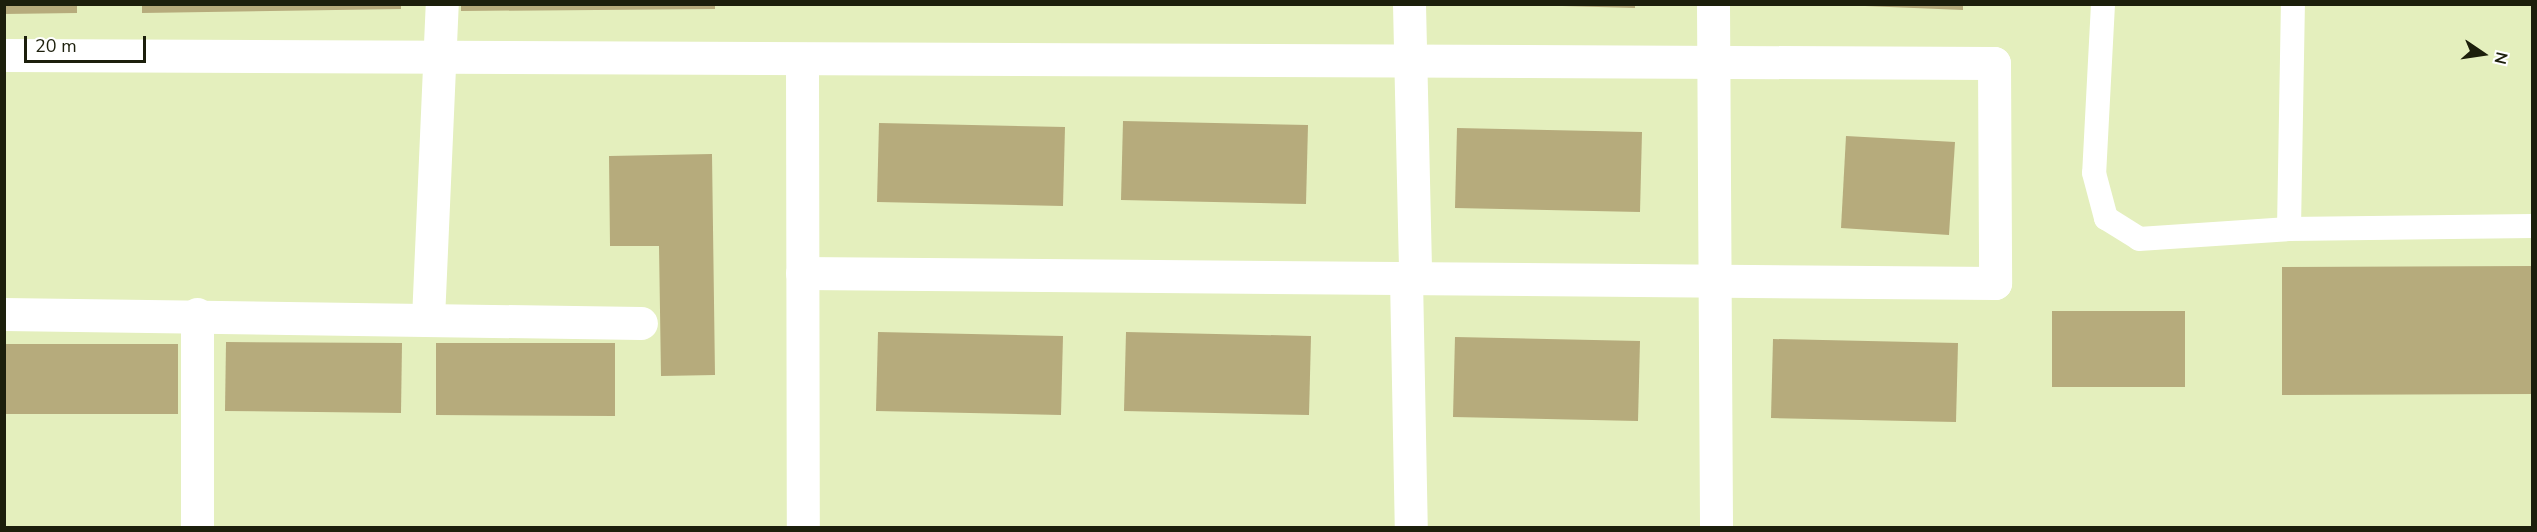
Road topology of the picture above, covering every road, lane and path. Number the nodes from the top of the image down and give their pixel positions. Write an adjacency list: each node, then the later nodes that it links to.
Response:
1 (442, 4): 7 (street)
2 (1409, 4): 9 (street)
3 (1713, 4): 10 (street)
4 (2103, 4): 12 (lane)
5 (2293, 4): 12 (lane)
6 (4, 55): 7 (street)
7 (439, 57): 8 (street); 18 (street)
8 (802, 59): 9 (street); 13 (street)
9 (1410, 61): 10 (street); 14 (street)
10 (1714, 62): 15 (street); 15 (street)
11 (2532, 226): 12 (lane)
12 (2289, 229)
13 (802, 273): 14 (street); 21 (street)
14 (1410, 278): 15 (street); 22 (street)
15 (1715, 281): 23 (street)
16 (4, 314): 17 (street)
17 (197, 314): 18 (street); 20 (street)
18 (428, 319): 19 (street)
19 (641, 323)
20 (197, 528)
21 (803, 528)
22 (1411, 528)
23 (1716, 528)

